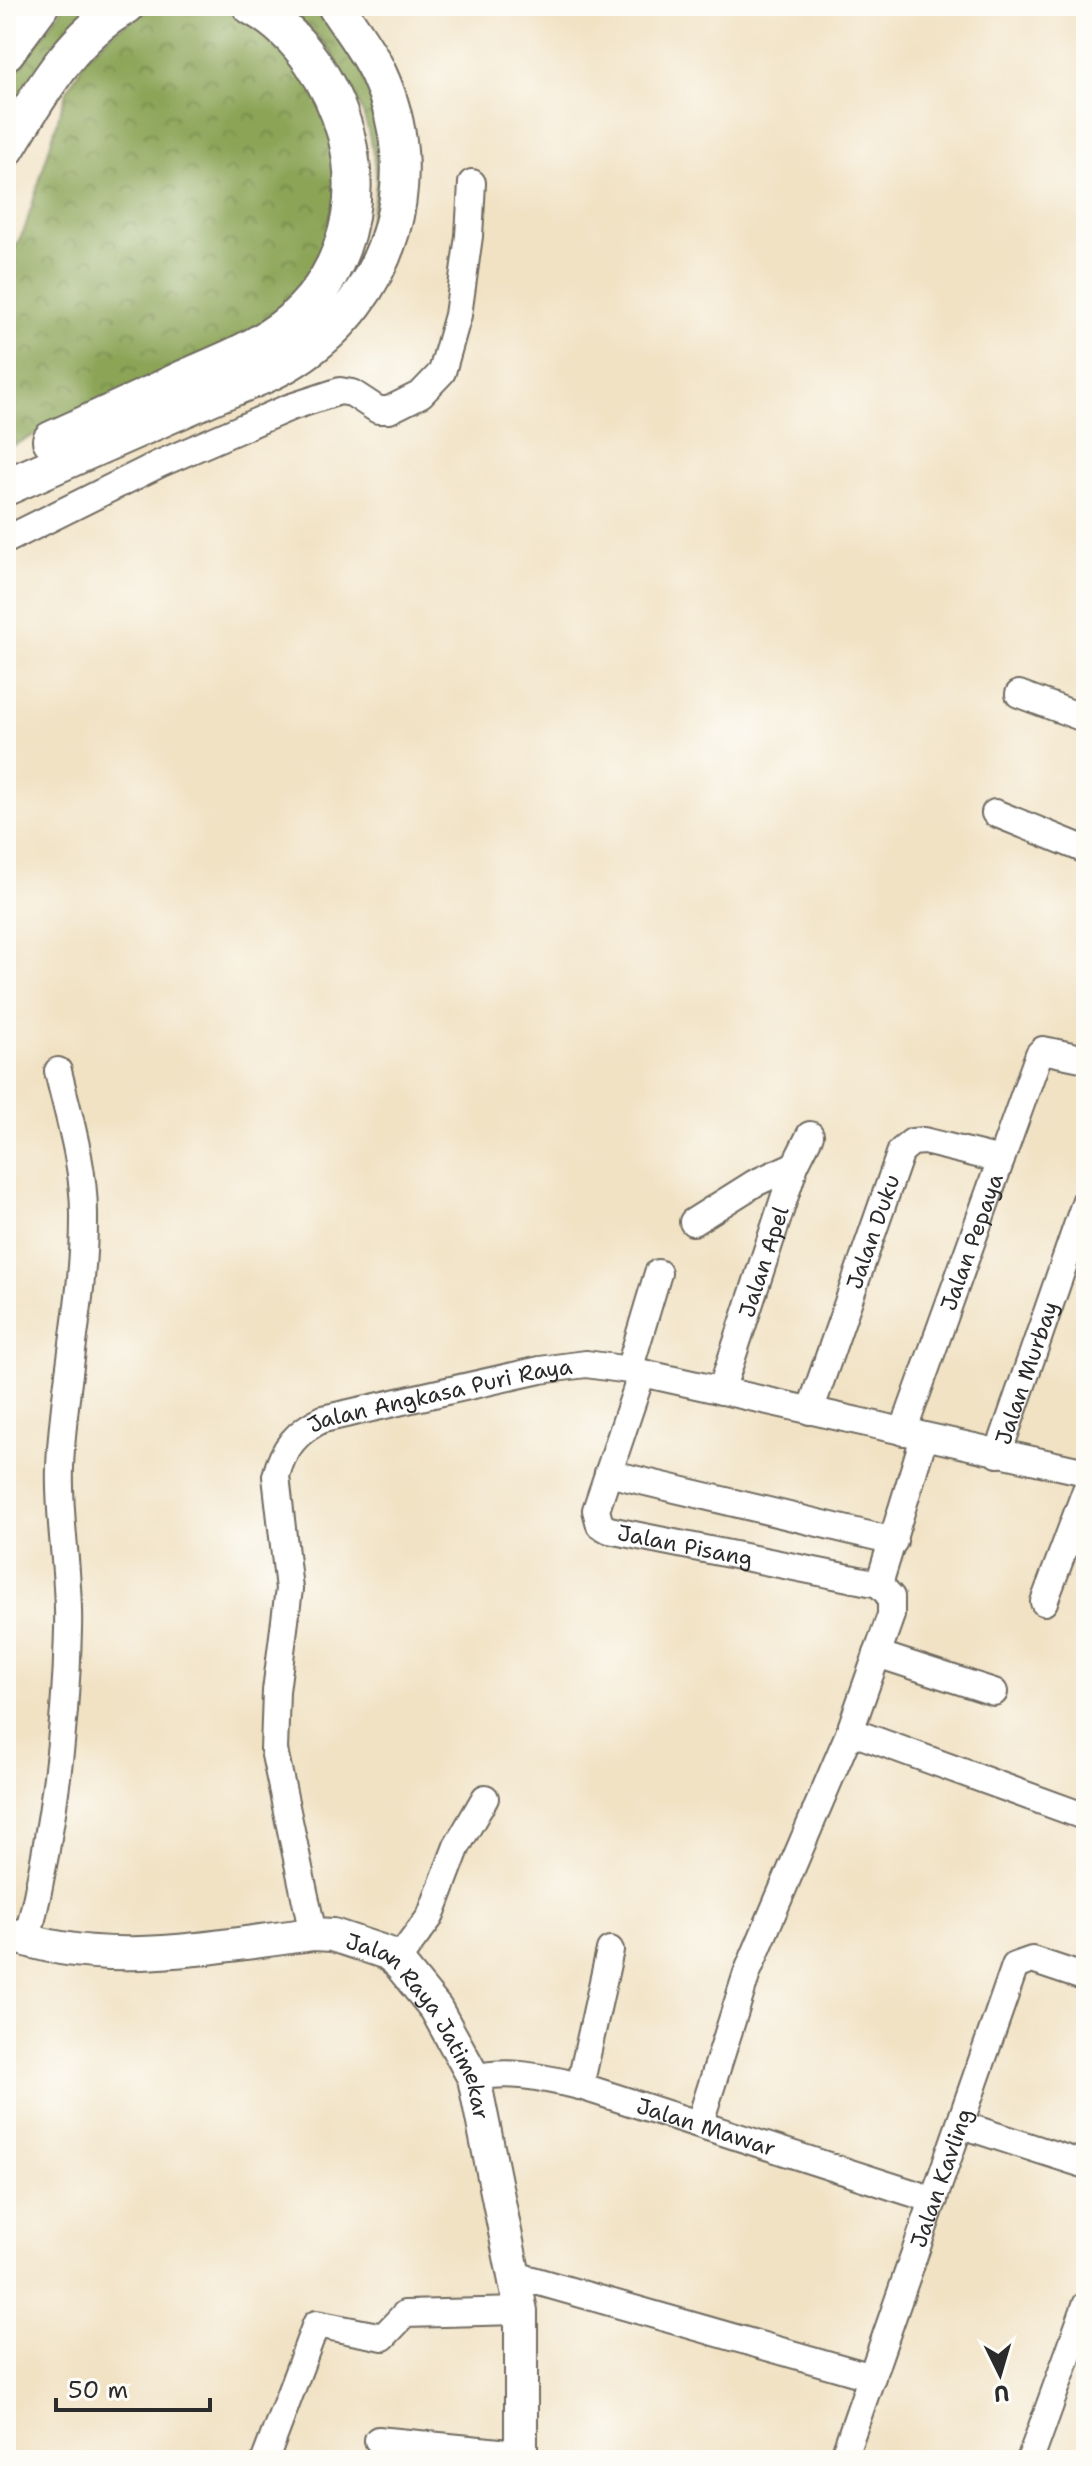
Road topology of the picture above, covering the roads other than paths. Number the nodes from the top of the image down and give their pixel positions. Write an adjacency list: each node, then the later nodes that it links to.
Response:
1 (40, 6): 5 (highway)
2 (126, 6): 6 (highway)
3 (251, 6): 8 (highway)
4 (336, 6): 9 (highway)
5 (6, 52)
6 (6, 149)
7 (472, 183): 10 (street)
8 (6, 461)
9 (6, 487)
10 (6, 540)
11 (1019, 694): 12 (street)
12 (1086, 719)
13 (995, 813): 14 (street)
14 (1086, 850)
15 (1085, 1055): 18 (street, Jalan Pepaya)
16 (58, 1071): 40 (street)
17 (810, 1135): 19 (street, Jalan Apel)
18 (1001, 1160): 25 (street, Jalan Duku); 26 (street, Jalan Pepaya)
19 (795, 1165): 21 (street); 24 (street, Jalan Apel)
20 (1086, 1200): 27 (street, Jalan Murbay)
21 (693, 1222)
22 (658, 1273): 23 (street, Jalan Pisang)
23 (636, 1371): 24 (street, Jalan Angkasa Puri Raya); 29 (street, Jalan Pisang); 39 (street, Jalan Angkasa Puri Raya)
24 (721, 1391): 25 (street, Jalan Angkasa Puri Raya)
25 (810, 1411): 26 (street, Jalan Angkasa Puri Raya)
26 (914, 1434): 27 (street, Jalan Angkasa Puri Raya); 31 (street, Jalan Pepaya)
27 (998, 1454): 28 (street, Jalan Angkasa Puri Raya)
28 (1086, 1472)
29 (608, 1473): 31 (street); 32 (street, Jalan Pisang)
30 (1086, 1490): 33 (street)
31 (894, 1541): 32 (street, Jalan Pepaya)
32 (879, 1584): 34 (street)
33 (1044, 1602)
34 (877, 1654): 35 (street); 36 (street)
35 (994, 1692)
36 (850, 1731): 38 (street); 46 (street)
37 (485, 1798): 42 (street)
38 (1086, 1817)
39 (313, 1934): 40 (main road, Jalan Raya Jatimekar); 42 (main road, Jalan Raya Jatimekar)
40 (16, 1937)
41 (610, 1950): 45 (street)
42 (397, 1961): 44 (main road, Jalan Raya Jatimekar)
43 (1086, 1978): 47 (street, Jalan Kavling)
44 (474, 2078): 45 (street, Jalan Mawar); 50 (main road, Jalan Raya Jatimekar)
45 (580, 2086): 46 (street, Jalan Mawar)
46 (700, 2122): 49 (street, Jalan Mawar)
47 (962, 2125): 48 (street); 49 (street, Jalan Kavling)
48 (1086, 2165)
49 (934, 2200): 53 (street, Jalan Kavling)
50 (515, 2275): 52 (main road, Jalan Raya Jatimekar); 53 (street)
51 (1086, 2305): 58 (street)
52 (521, 2311): 55 (main road, Jalan Raya Jatimekar); 56 (street)
53 (872, 2377): 57 (street, Jalan Kavling)
54 (378, 2440): 55 (street)
55 (522, 2457)
56 (265, 2460)
57 (840, 2460)
58 (1030, 2460)

